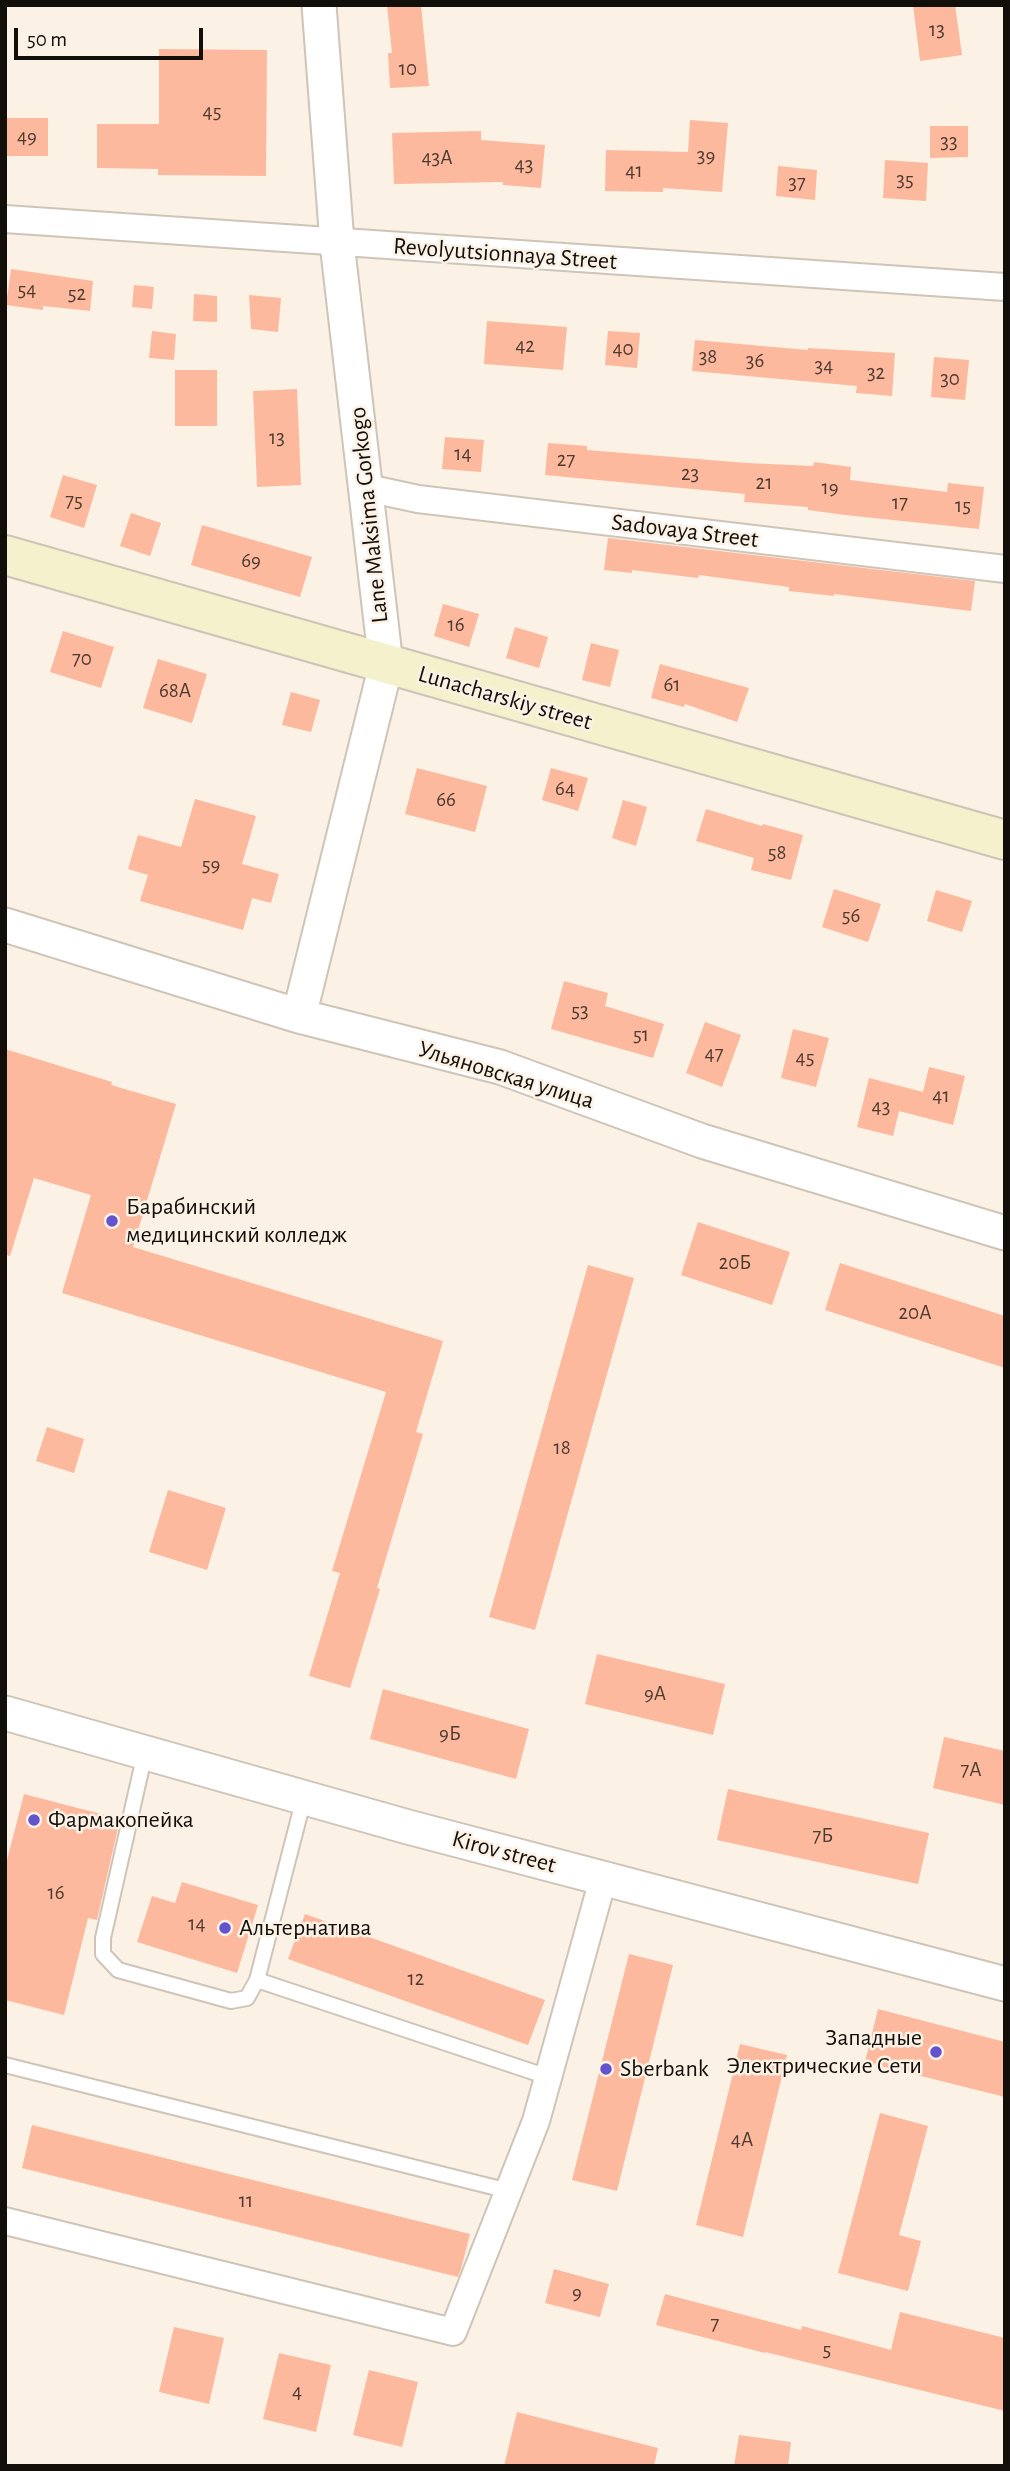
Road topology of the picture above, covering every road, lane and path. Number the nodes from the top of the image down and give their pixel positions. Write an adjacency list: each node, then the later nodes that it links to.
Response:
1 (318, 5): 3 (street, Lane Maksima Gorkogo)
2 (5, 219): 3 (street, Revolyutsionnaya Street)
3 (337, 243): 4 (street, Revolyutsionnaya Street); 5 (street, Lane Maksima Gorkogo)
4 (1005, 287)
5 (367, 488): 7 (street, Sadovaya Street); 8 (street, Lane Maksima Gorkogo)
6 (5, 555): 8 (main road, Lunacharskiy street)
7 (1005, 569)
8 (386, 665): 9 (main road, Lunacharskiy street); 11 (street, Lane Maksima Gorkogo)
9 (1005, 840)
10 (5, 925): 11 (street, Ульяновская улица)
11 (299, 1016): 12 (street, Ульяновская улица)
12 (1005, 1233)
13 (5, 1713): 14 (street, Kirov street)
14 (145, 1753): 15 (street, Kirov street); 17 (lane)
15 (304, 1798): 16 (street, Kirov street); 17 (lane)
16 (603, 1878): 18 (street, Kirov street); 20 (street)
17 (257, 1980): 20 (lane)
18 (1005, 1984)
19 (5, 2065): 21 (lane)
20 (548, 2077): 21 (street)
21 (509, 2191): 22 (street)
22 (5, 2221)

